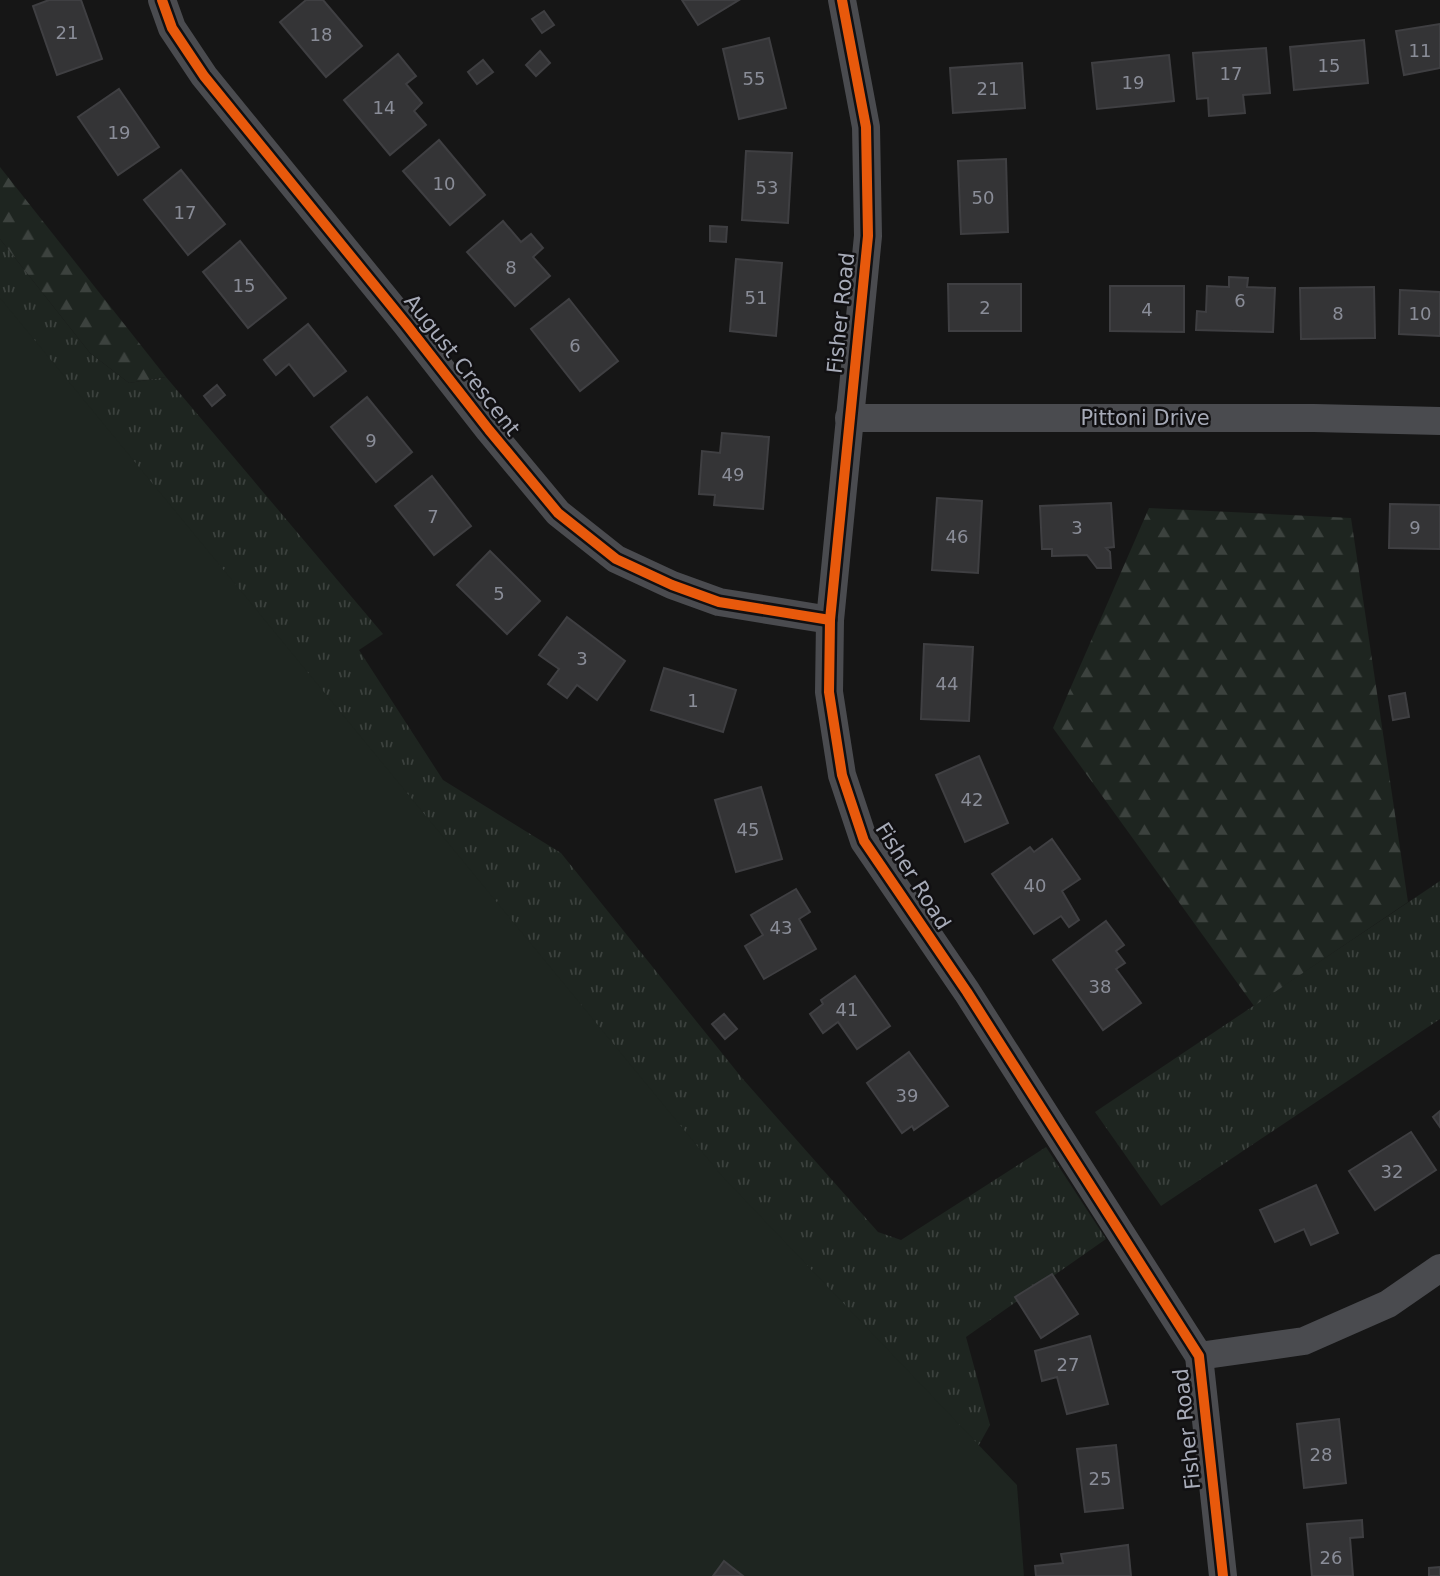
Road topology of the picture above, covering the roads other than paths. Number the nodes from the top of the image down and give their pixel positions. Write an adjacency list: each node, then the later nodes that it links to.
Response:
1 (162, 0): 5 (street, August Crescent)
2 (842, 0): 3 (street, Fisher Road)
3 (849, 418): 4 (street, Pittoni Drive); 5 (street, Fisher Road)
4 (1440, 421)
5 (830, 620): 7 (street, Fisher Road)
6 (1440, 1268): 7 (street)
7 (1199, 1356): 8 (street, Fisher Road)
8 (1223, 1576)

